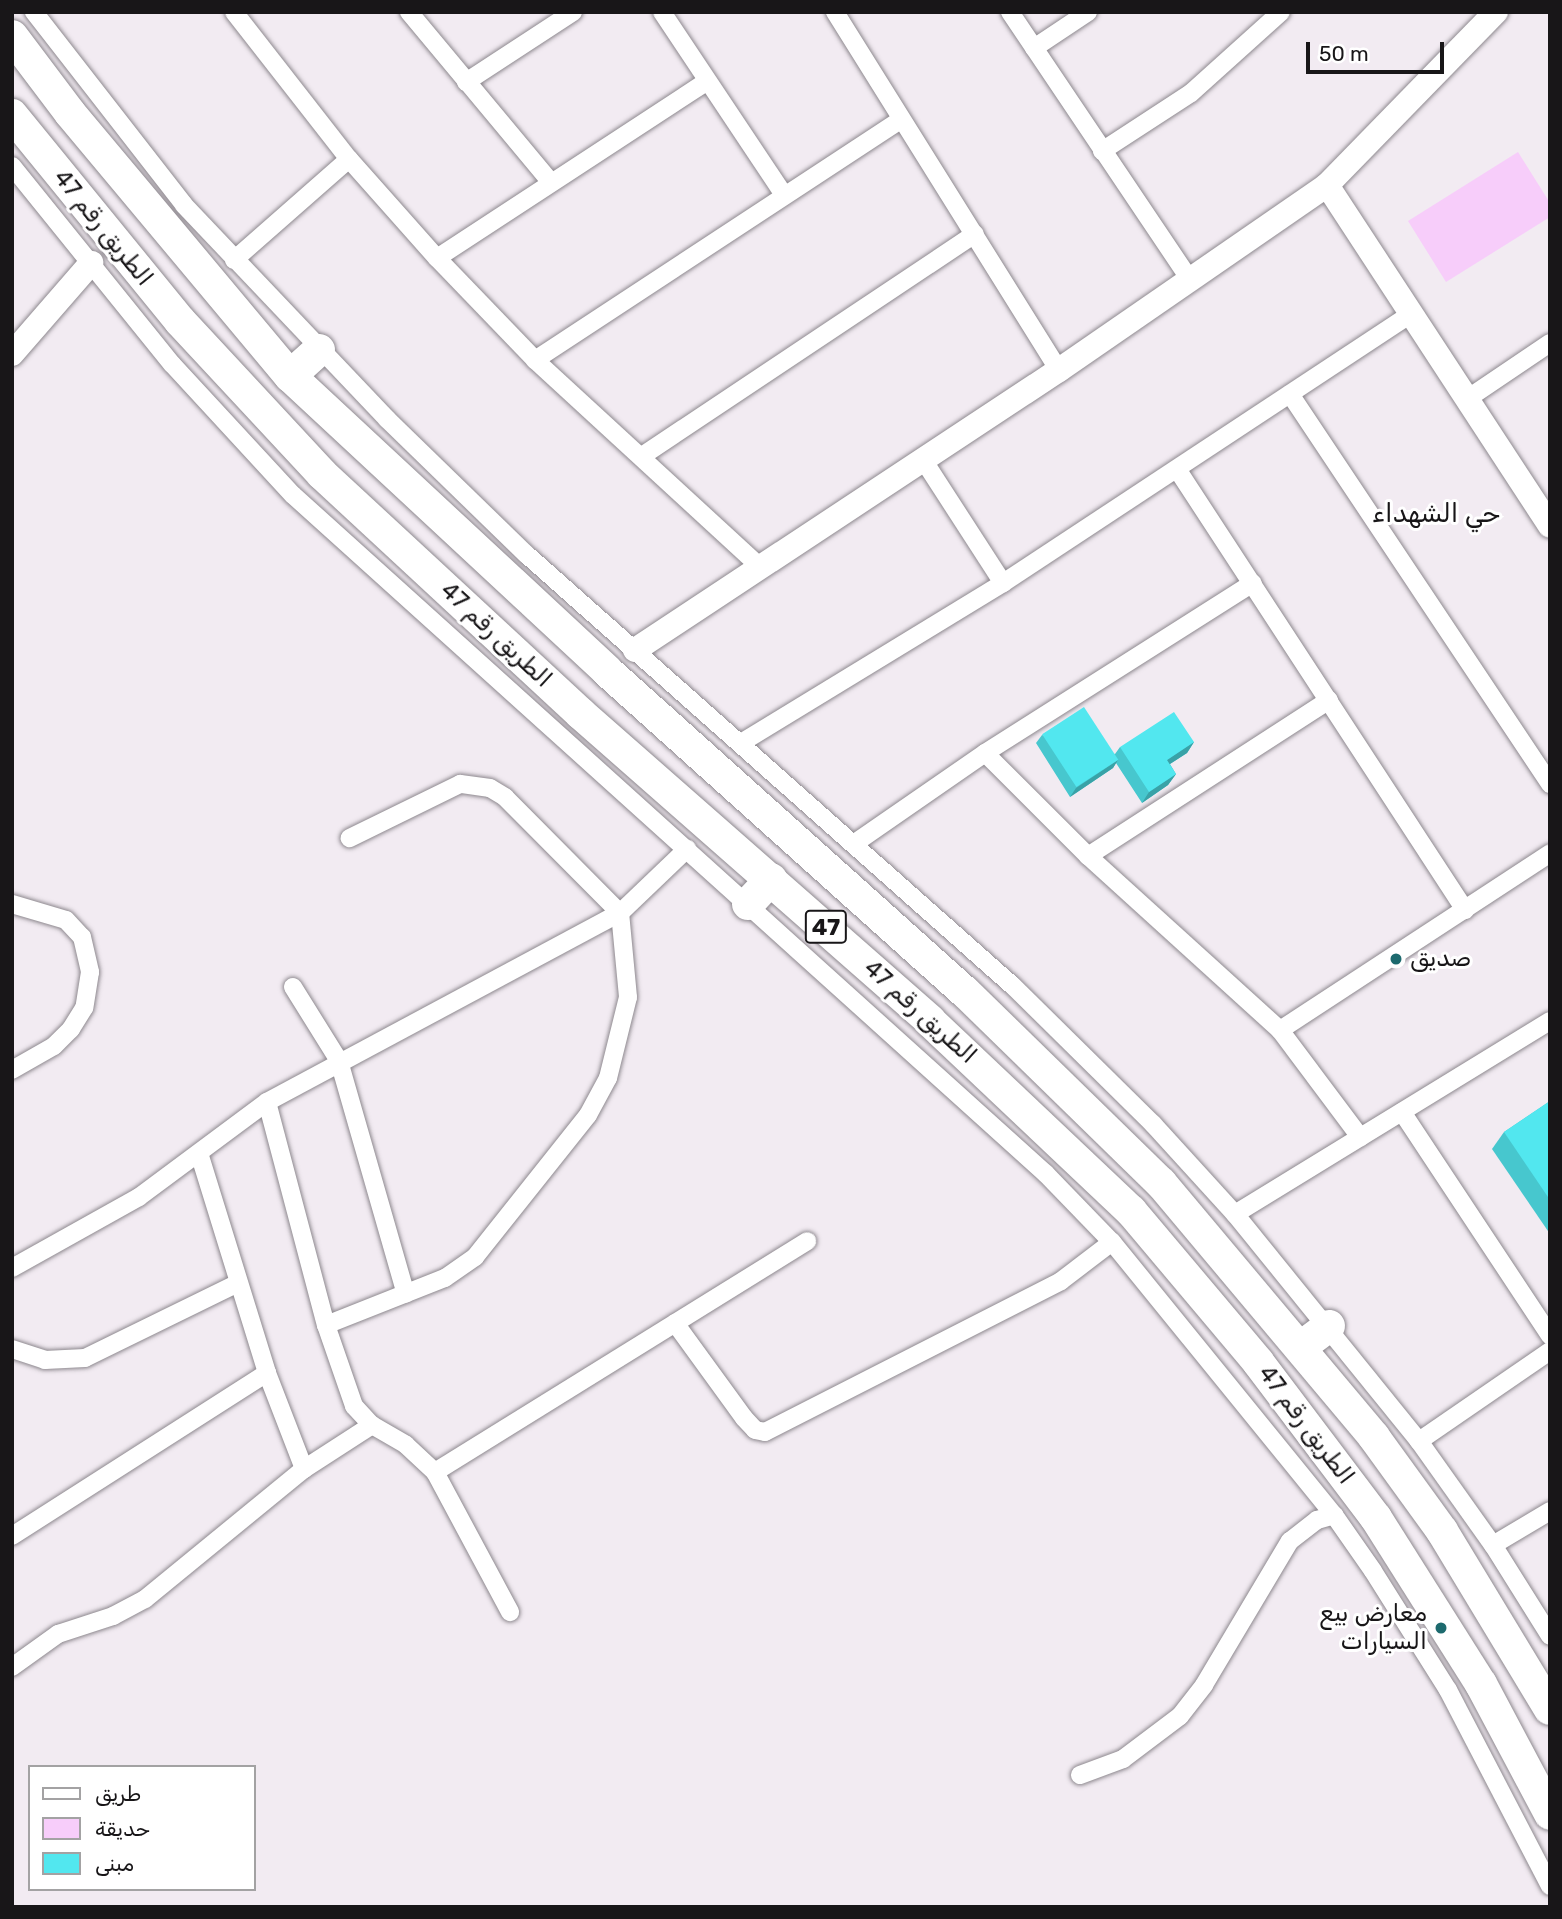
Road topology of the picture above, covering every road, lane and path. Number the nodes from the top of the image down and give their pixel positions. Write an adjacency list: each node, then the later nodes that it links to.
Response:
1 (34, 12): 27 (street)
2 (234, 12): 18 (street)
3 (409, 12): 14 (street)
4 (573, 12): 14 (street)
5 (662, 12): 13 (street)
6 (835, 12): 16 (street)
7 (1010, 12): 12 (street)
8 (1088, 12): 12 (street)
9 (1281, 12): 17 (street)
10 (1495, 13): 21 (street)
11 (12, 36): 23 (highway, الطريق رقم 47 / 47)
12 (1034, 48): 17 (street)
13 (708, 81): 20 (street); 22 (street)
14 (466, 82): 20 (street)
15 (12, 115): 25 (highway, الطريق رقم 47 / 47)
16 (901, 120): 22 (street); 24 (street)
17 (1102, 151): 29 (street)
18 (349, 159): 26 (street); 27 (street)
19 (12, 166): 28 (street)
20 (550, 181): 26 (street)
21 (1326, 185): 29 (street); 30 (street)
22 (784, 195): 34 (street)
23 (151, 212): 25 (highway); 36 (highway, الطريق رقم 47 / 47)
24 (975, 234): 35 (street); 39 (street)
25 (113, 240): 56 (highway, الطريق رقم 47 / 47)
26 (437, 258): 34 (street)
27 (234, 260): 32 (street)
28 (91, 263): 33 (street); 53 (street)
29 (1190, 280): 35 (street)
30 (1411, 314): 37 (street); 38 (street)
31 (1550, 343): 38 (street)
32 (319, 350): 36 (highway); 46 (street)
33 (12, 354)
34 (535, 360): 39 (street)
35 (1059, 370): 40 (street)
36 (290, 376): 70 (highway, الطريق رقم 47 / 47)
37 (1290, 394): 41 (street); 50 (street)
38 (1467, 399): 42 (street)
39 (642, 456): 43 (street)
40 (922, 458): 43 (street); 44 (street)
41 (1177, 469): 44 (street); 45 (street)
42 (1549, 521)
43 (760, 567): 46 (street)
44 (1003, 583): 48 (street)
45 (1253, 583): 47 (street); 49 (street)
46 (635, 650): 48 (street)
47 (1329, 700): 55 (street); 59 (street)
48 (741, 743): 52 (street)
49 (985, 753): 52 (street); 55 (street)
50 (1550, 784)
51 (350, 838): 60 (street)
52 (855, 843): 72 (street)
53 (687, 849): 58 (street); 60 (street)
54 (1550, 853): 59 (street)
55 (1088, 856): 63 (street)
56 (771, 879): 58 (highway); 71 (highway, الطريق رقم 47 / 47)
57 (12, 904): 65 (street)
58 (748, 905): 74 (street)
59 (1465, 910): 63 (street)
60 (620, 914): 64 (street); 77 (street)
61 (293, 987): 64 (street)
62 (1550, 1021): 67 (street)
63 (1280, 1031): 68 (street)
64 (340, 1061): 66 (street); 77 (street)
65 (12, 1070)
66 (268, 1102): 69 (street); 79 (street)
67 (1402, 1112): 68 (street); 81 (street)
68 (1360, 1138): 72 (street)
69 (199, 1153): 75 (street); 76 (street)
70 (1161, 1183): 71 (highway); 82 (highway, الطريق رقم 47 / 47)
71 (1131, 1211): 99 (highway, الطريق رقم 47 / 47)
72 (1235, 1214): 80 (street)
73 (807, 1241): 78 (street)
74 (1112, 1241): 78 (street); 91 (street)
75 (12, 1268)
76 (238, 1283): 83 (street); 85 (street)
77 (406, 1294): 79 (street)
78 (675, 1323): 89 (street)
79 (326, 1325): 86 (street)
80 (1329, 1326): 82 (highway); 87 (street)
81 (1550, 1336)
82 (1301, 1347): 97 (highway, الطريق رقم 47 / 47)
83 (12, 1349)
84 (1550, 1350): 87 (street)
85 (267, 1373): 88 (street); 92 (street)
86 (372, 1425): 88 (street); 89 (street)
87 (1419, 1441): 93 (street)
88 (304, 1469): 96 (street)
89 (435, 1472): 94 (street)
90 (1550, 1511): 93 (street)
91 (1334, 1515): 98 (street); 100 (street)
92 (12, 1536)
93 (1493, 1545): 95 (street)
94 (510, 1612)
95 (1550, 1636)
96 (12, 1667)
97 (1550, 1709)
98 (1080, 1775)
99 (1550, 1814)
100 (1550, 1886)

